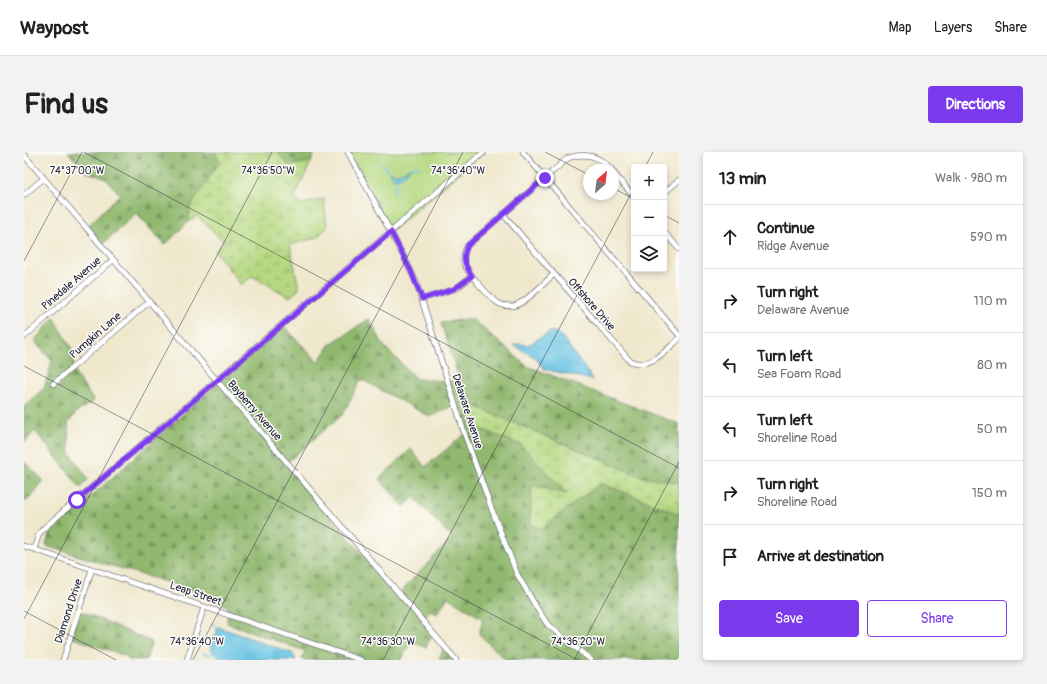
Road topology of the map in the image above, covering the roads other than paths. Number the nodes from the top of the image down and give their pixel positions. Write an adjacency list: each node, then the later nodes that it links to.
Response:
1 (348, 152): 14 (street, Delaware Avenue)
2 (484, 152): 14 (street)
3 (523, 152): 7 (street)
4 (24, 155): 6 (street, Bayberry Avenue)
5 (606, 164): 7 (street)
6 (44, 178): 12 (street); 17 (street, Bayberry Avenue)
7 (545, 178): 13 (street); 22 (street)
8 (619, 179): 11 (street)
9 (679, 180): 10 (street)
10 (667, 190)
11 (631, 193)
12 (24, 195)
13 (503, 214): 18 (street, Offshore Drive); 19 (street)
14 (391, 232): 20 (street, Delaware Avenue); 25 (street)
15 (667, 235): 16 (street)
16 (679, 249)
17 (114, 260): 21 (street, Bayberry Avenue); 23 (street, Pinedale Avenue)
18 (554, 274): 19 (street); 24 (street, Offshore Drive)
19 (472, 276): 20 (street)
20 (422, 299): 35 (street, Delaware Avenue)
21 (149, 302): 25 (street, Bayberry Avenue); 26 (street, Pumpkin Lane)
22 (679, 335)
23 (24, 337)
24 (679, 339)
25 (217, 381): 28 (street); 34 (street, Bayberry Avenue)
26 (53, 384)
27 (24, 546): 28 (street, Leap Street)
28 (34, 549): 29 (street, Leap Street)
29 (92, 569): 30 (street, Leap Street); 31 (street, Diamond Drive)
30 (204, 607): 32 (street); 33 (street, Leap Street)
31 (63, 660)
32 (187, 660)
33 (361, 660)
34 (456, 660)
35 (591, 660)

